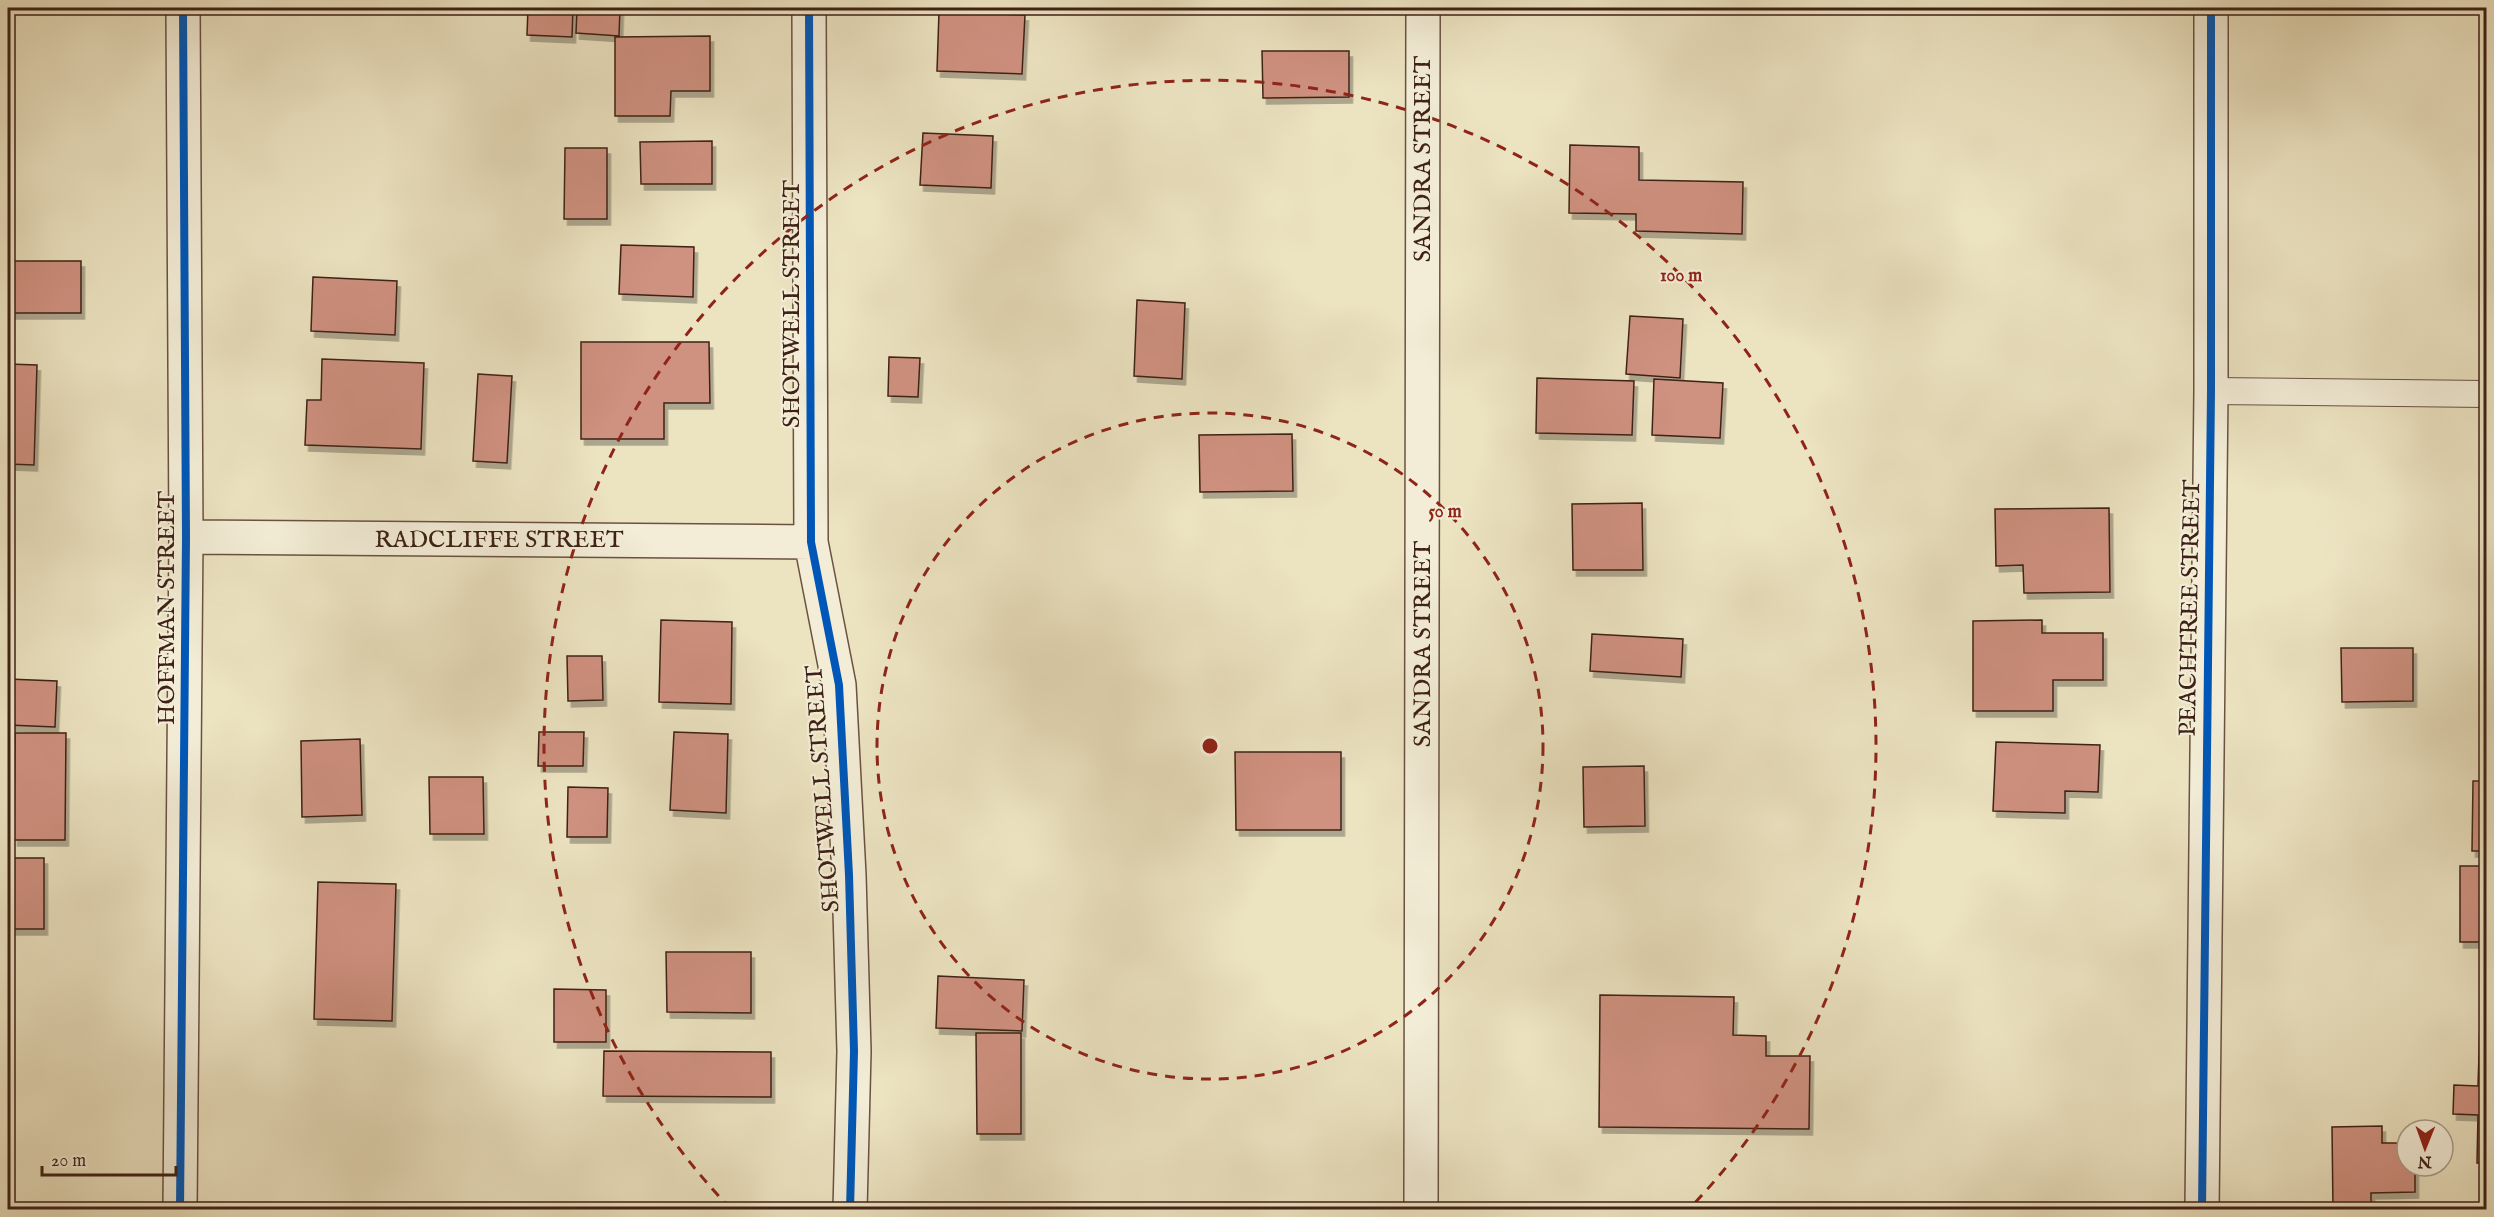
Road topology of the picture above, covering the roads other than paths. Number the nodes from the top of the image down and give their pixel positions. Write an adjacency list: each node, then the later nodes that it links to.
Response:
1 (183, 8): 7 (street, HOFFMAN STREET)
2 (809, 8): 8 (street, SHOTWELL STREET)
3 (1423, 8): 11 (street, SANDRA STREET)
4 (2211, 8): 5 (street, PEACHTREE STREET)
5 (2211, 391): 6 (lane); 12 (street, PEACHTREE STREET)
6 (2487, 394)
7 (186, 537): 8 (street, RADCLIFFE STREET); 9 (street, HOFFMAN STREET)
8 (811, 542): 10 (street, SHOTWELL STREET)
9 (180, 1209)
10 (850, 1209)
11 (1421, 1209)
12 (2202, 1209)

